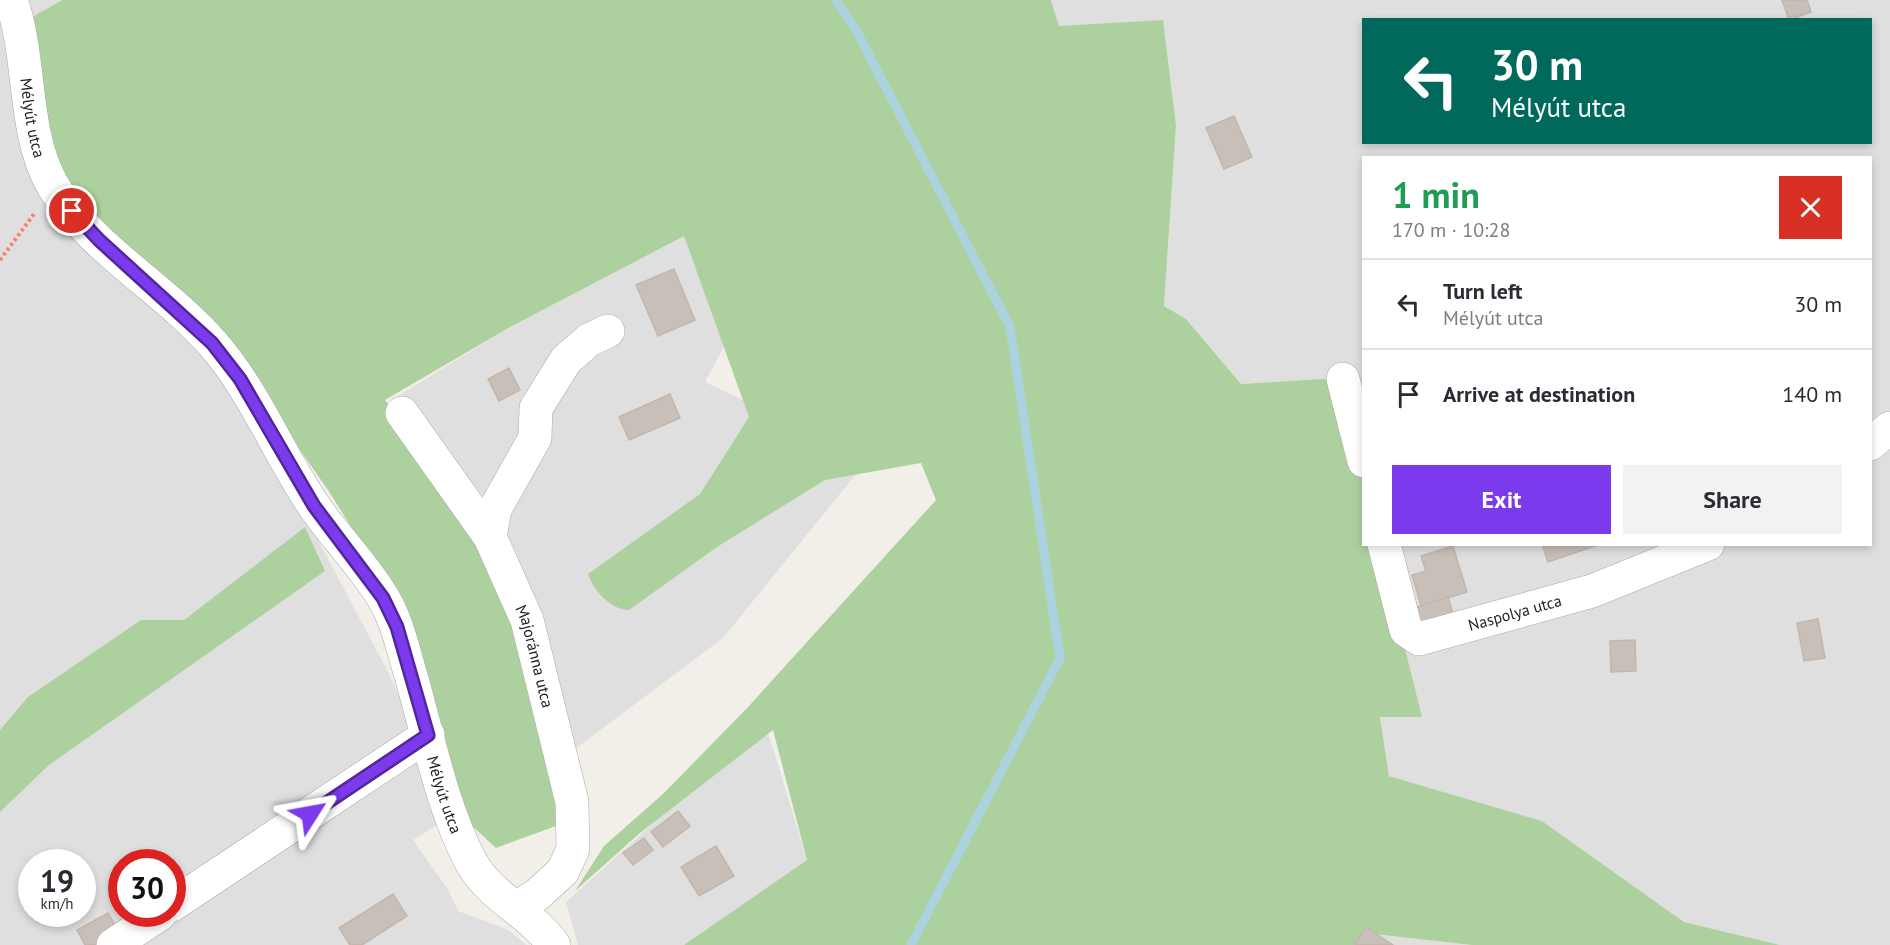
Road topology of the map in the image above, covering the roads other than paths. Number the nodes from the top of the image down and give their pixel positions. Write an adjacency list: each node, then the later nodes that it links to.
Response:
1 (11, 0): 11 (street, Mélyút utca)
2 (608, 331): 8 (street)
3 (1343, 379): 7 (street)
4 (402, 413): 8 (street, Majoránna utca)
5 (1890, 428): 6 (street)
6 (1872, 442)
7 (1362, 453)
8 (490, 537): 13 (street, Majoránna utca)
9 (1385, 546): 10 (street, Naspolya utca)
10 (1703, 546)
11 (428, 735): 12 (street); 13 (street, Mélyút utca)
12 (186, 896)
13 (516, 908): 16 (street, Mélyút utca)
14 (140, 927): 15 (street)
15 (113, 945)
16 (554, 945)

